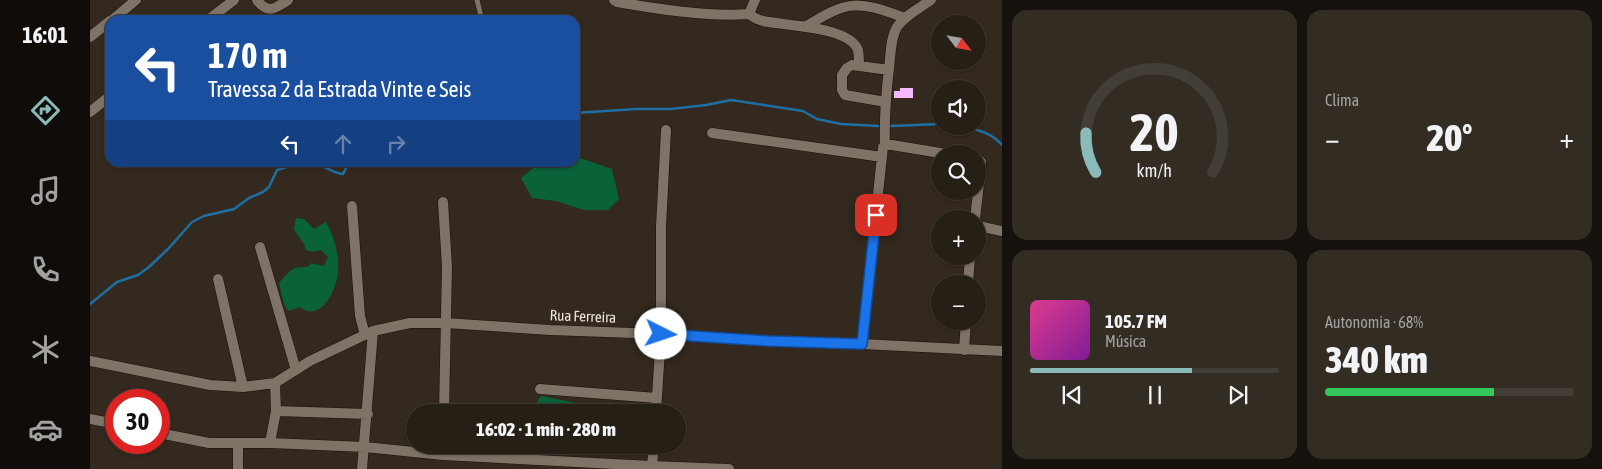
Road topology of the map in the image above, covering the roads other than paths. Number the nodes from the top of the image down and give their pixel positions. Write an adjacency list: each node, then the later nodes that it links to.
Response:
1 (234, 0): 11 (street)
2 (257, 0): 3 (street)
3 (288, 0)
4 (477, 0): 12 (lane)
5 (614, 0): 9 (street)
6 (756, 0): 9 (street)
7 (931, 0): 13 (street)
8 (130, 2): 10 (street)
9 (749, 14): 15 (street)
10 (117, 15)
11 (214, 15)
12 (481, 15)
13 (905, 18): 15 (street); 18 (street)
14 (105, 26): 16 (street)
15 (806, 27): 17 (street)
16 (90, 37)
17 (859, 66): 18 (street); 20 (street)
18 (889, 70): 20 (street)
19 (105, 100): 21 (street)
20 (886, 102): 24 (street)
21 (90, 112)
22 (666, 130): 36 (street)
23 (712, 132): 26 (street)
24 (884, 146): 25 (street); 26 (street)
25 (931, 152)
26 (882, 157): 37 (street)
27 (443, 202): 33 (street)
28 (352, 206): 35 (street)
29 (986, 228): 30 (street)
30 (1002, 231)
31 (260, 247): 41 (street)
32 (218, 279): 43 (street)
33 (446, 323): 35 (street, Rua Ferreira); 36 (street, Rua Ferreira); 46 (street)
34 (965, 330): 38 (street)
35 (369, 333): 41 (street, Rua Ferreira); 49 (street)
36 (661, 334): 37 (street, Rua Ferreira); 45 (street)
37 (862, 344): 38 (street, Rua Ferreira)
38 (964, 350): 39 (street, Rua Ferreira)
39 (1002, 351)
40 (90, 361): 43 (street)
41 (296, 370): 42 (street, Rua Ferreira)
42 (275, 383): 43 (street); 48 (street)
43 (243, 386)
44 (540, 390): 45 (street)
45 (656, 398): 47 (street)
46 (444, 404)
47 (656, 404)
48 (276, 411): 49 (street); 53 (street)
49 (368, 414): 55 (street)
50 (90, 419): 51 (street)
51 (105, 422)
52 (170, 435): 54 (street)
53 (270, 443): 54 (street); 55 (street)
54 (238, 444): 60 (street)
55 (365, 447): 56 (street); 61 (street)
56 (406, 449)
57 (495, 454): 59 (street)
58 (653, 454): 59 (street)
59 (652, 466): 62 (street)
60 (238, 469)
61 (362, 469)
62 (729, 469)

